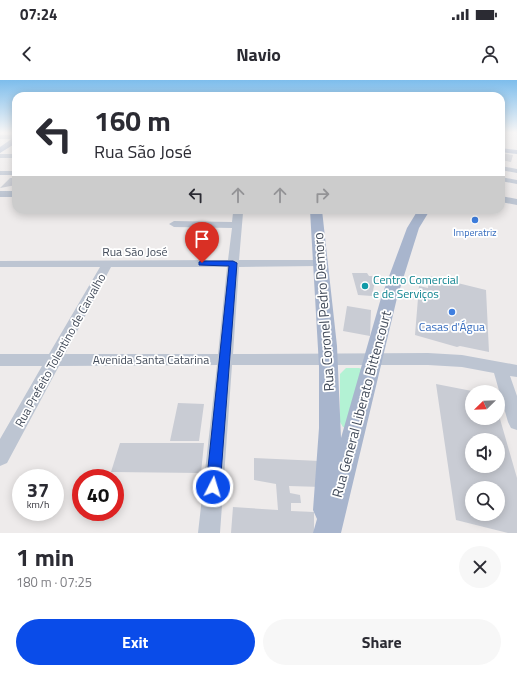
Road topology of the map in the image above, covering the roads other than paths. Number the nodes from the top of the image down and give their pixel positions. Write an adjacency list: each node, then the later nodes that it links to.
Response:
1 (0, 156): 2 (street)
2 (12, 156)
3 (505, 169): 4 (street)
4 (517, 171)
5 (0, 173): 6 (street)
6 (12, 173)
7 (505, 180): 8 (street)
8 (517, 182)
9 (0, 194): 10 (street)
10 (12, 194)
11 (505, 200): 12 (street)
12 (517, 202)
13 (238, 214): 17 (street)
14 (316, 214): 19 (main road, Rua Coronel Pedro Demoro)
15 (422, 214): 24 (main road, Rua General Liberato Bittencourt)
16 (174, 224): 17 (street)
17 (237, 225): 18 (street)
18 (233, 263): 19 (street, Rua São José); 21 (street, Rua São José); 22 (street)
19 (319, 263): 23 (main road, Rua Coronel Pedro Demoro)
20 (0, 264): 21 (street, Rua São José)
21 (107, 264): 26 (street, Rua Prefeito Tolentino de Carvalho)
22 (225, 359): 23 (street, Avenida Santa Catarina); 26 (street, Avenida Santa Catarina); 31 (street)
23 (328, 359): 24 (street, Avenida Santa Catarina); 32 (main road, Rua Coronel Pedro Demoro)
24 (374, 359): 27 (street, Avenida Santa Catarina); 32 (main road, Rua General Liberato Bittencourt)
25 (0, 360): 26 (street, Avenida Santa Catarina)
26 (54, 360): 30 (street, Rua Prefeito Tolentino de Carvalho)
27 (500, 368): 28 (street, Avenida Santa Catarina); 29 (street)
28 (517, 371)
29 (517, 422)
30 (0, 457)
31 (209, 533)
32 (326, 533)

